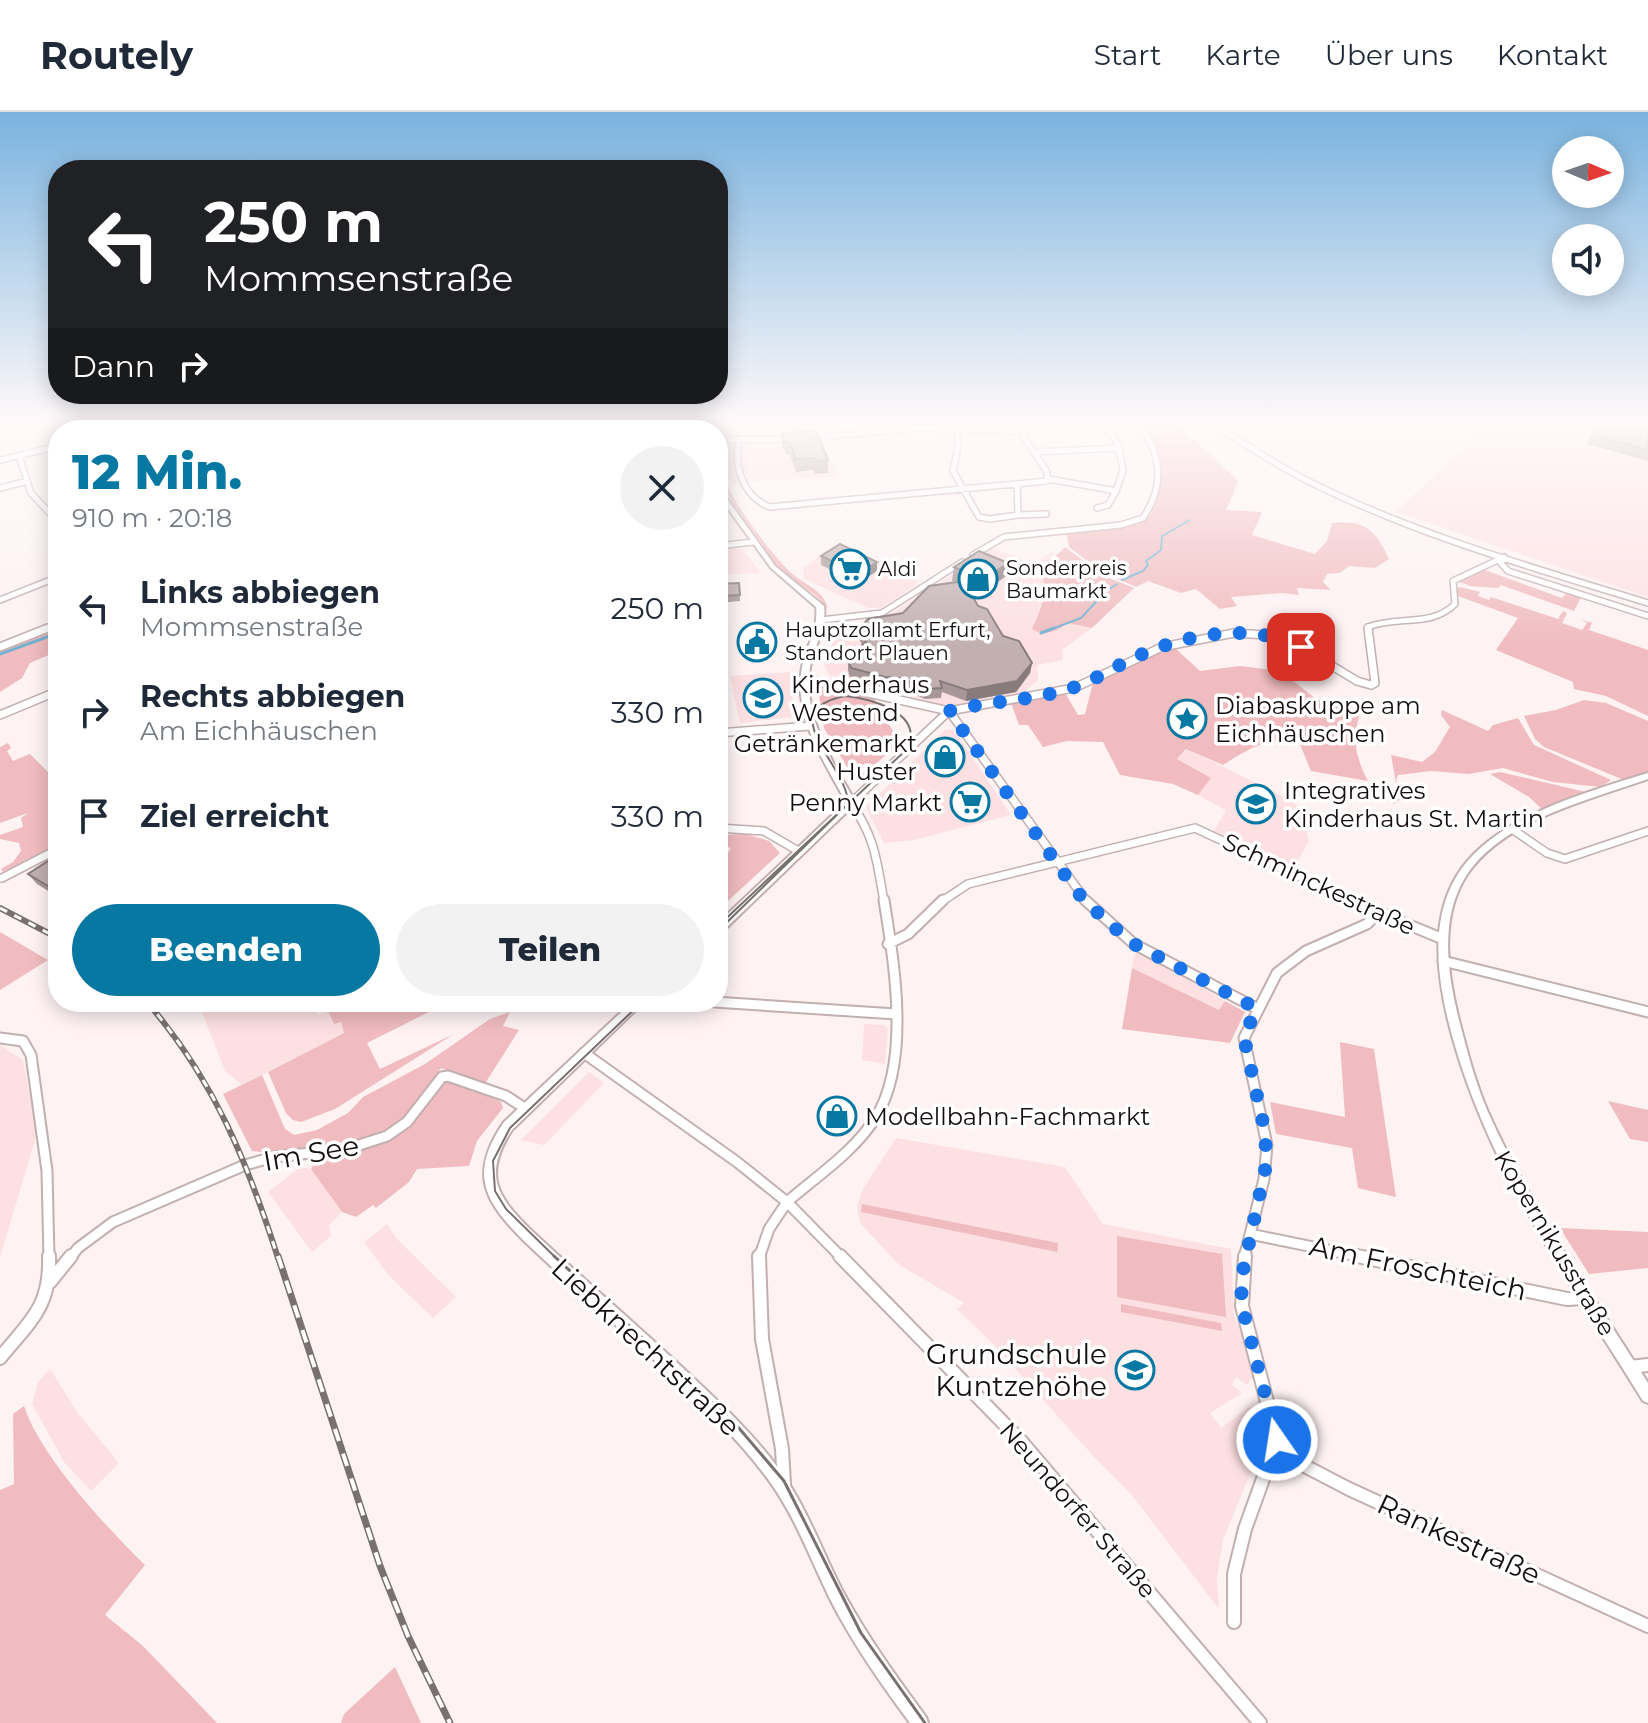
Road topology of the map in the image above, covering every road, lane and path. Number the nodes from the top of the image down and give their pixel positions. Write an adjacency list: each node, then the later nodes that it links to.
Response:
1 (33, 496): 11 (street)
2 (754, 496): 3 (street)
3 (878, 496)
4 (966, 496): 13 (street)
5 (1017, 496): 13 (street)
6 (1113, 496): 9 (street)
7 (1153, 496): 23 (street)
8 (1345, 496): 16 (street)
9 (1097, 508)
10 (728, 510): 14 (street)
11 (48, 514)
12 (1046, 514): 13 (street)
13 (1018, 515)
14 (753, 542): 15 (street); 23 (street)
15 (728, 545)
16 (1504, 557): 18 (street); 19 (street); 28 (street)
17 (48, 581): 20 (street)
18 (1573, 581): 19 (street); 21 (street)
19 (1588, 596): 22 (street)
20 (0, 600)
21 (1648, 603)
22 (1648, 616)
23 (821, 620): 26 (street)
24 (48, 628): 25 (street)
25 (0, 647)
26 (805, 679): 28 (street); 30 (street)
27 (48, 695): 29 (street)
28 (949, 711): 33 (street); 39 (street)
29 (0, 715)
30 (810, 726): 31 (street); 33 (street)
31 (728, 732)
32 (1648, 776): 35 (street, Kopernikusstraße)
33 (851, 803): 37 (street); 44 (street)
34 (728, 829): 37 (street)
35 (1512, 829): 36 (street); 43 (street, Kopernikusstraße)
36 (1648, 831)
37 (800, 852): 42 (street)
38 (48, 854): 40 (street)
39 (1056, 861): 41 (street, Schminckestraße); 44 (street); 47 (street)
40 (2, 878)
41 (1379, 912): 43 (street, Schminckestraße); 47 (street)
42 (728, 920)
43 (1443, 939): 45 (street, Kopernikusstraße)
44 (888, 944): 50 (street)
45 (1443, 961): 49 (street); 57 (street, Kopernikusstraße)
46 (728, 1004): 50 (street)
47 (1256, 1008): 55 (street)
48 (628, 1012): 52 (street, Liebknechtstraße)
49 (1648, 1012)
50 (896, 1014): 54 (street)
51 (0, 1038): 56 (street)
52 (584, 1053): 53 (street, Liebknechtstraße); 54 (street, Neundorfer Straße)
53 (526, 1109): 56 (street, Im See); 63 (street, Liebknechtstraße)
54 (787, 1202): 63 (street); 67 (street, Neundorfer Straße)
55 (1250, 1234): 57 (street, Am Froschteich); 62 (street)
56 (50, 1282): 58 (street)
57 (1587, 1298): 60 (street, Kopernikusstraße)
58 (0, 1358)
59 (1648, 1365): 60 (street)
60 (1630, 1367): 61 (street, Kopernikusstraße)
61 (1648, 1396)
62 (1277, 1440): 64 (street); 65 (street, Rankestraße)
63 (784, 1487): 66 (street, Liebknechtstraße)
64 (1234, 1622)
65 (1648, 1626)
66 (920, 1723)
67 (1260, 1723)

